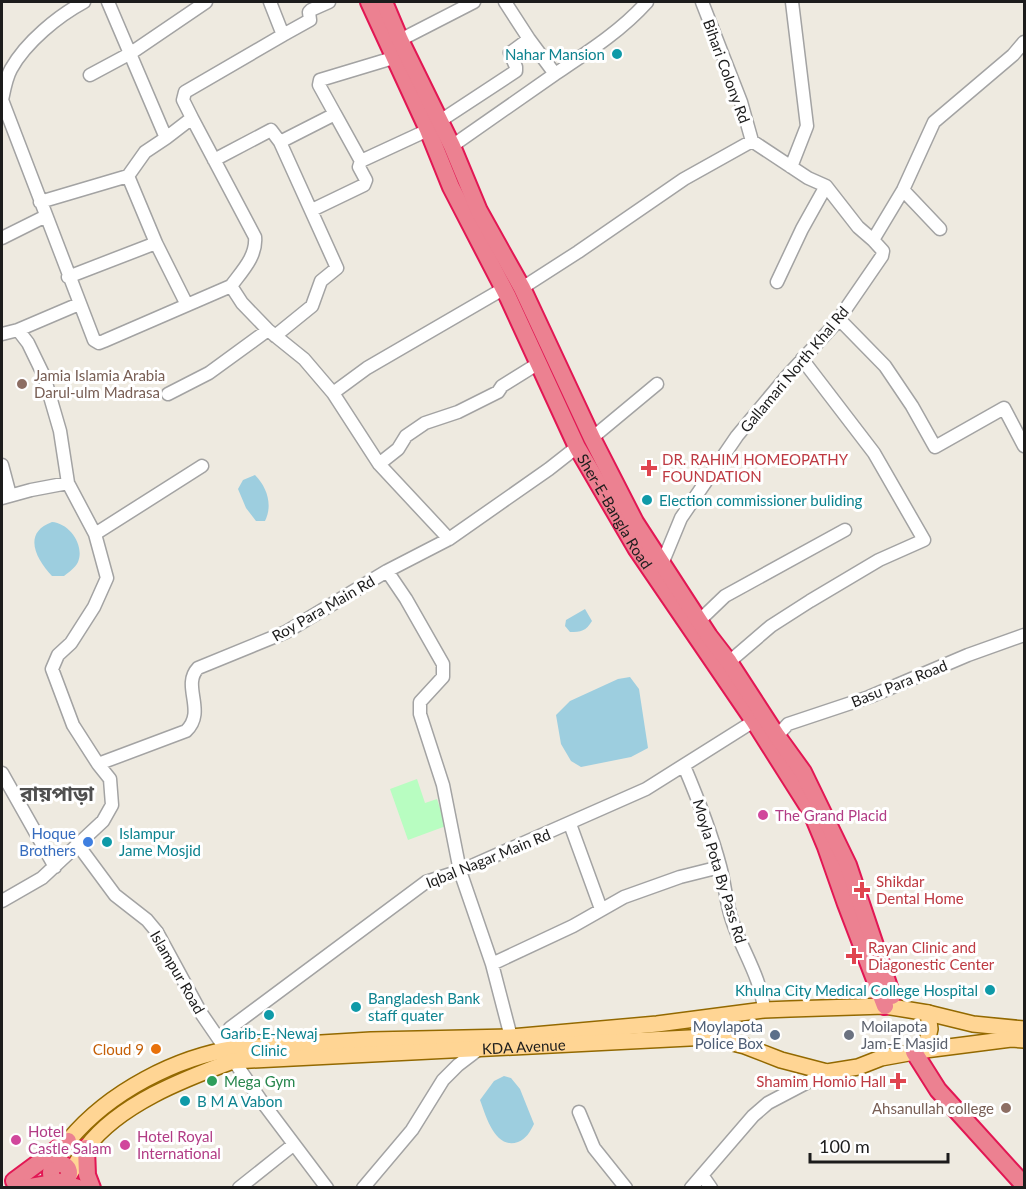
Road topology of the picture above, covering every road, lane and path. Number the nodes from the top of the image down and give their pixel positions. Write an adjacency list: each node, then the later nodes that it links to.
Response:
1 (84, 2): 21 (street)
2 (108, 2): 17 (street)
3 (206, 2): 17 (street)
4 (270, 2): 13 (street)
5 (329, 2): 13 (street)
6 (369, 2): 18 (highway, Sher-E-Bangla Road)
7 (384, 2): 15 (highway, Sher-E-Bangla Road)
8 (474, 2): 15 (street)
9 (647, 2): 19 (street)
10 (702, 2): 26 (street, Bihari Colony Rd)
11 (792, 2): 31 (street)
12 (511, 3): 14 (street)
13 (284, 35): 23 (street)
14 (529, 39): 19 (street); 24 (street)
15 (400, 40): 24 (highway, Sher-E-Bangla Road)
16 (1024, 42): 34 (street)
17 (131, 53): 20 (street); 25 (street)
18 (393, 57): 22 (street); 24 (highway, Sher-E-Bangla Road)
19 (555, 74): 28 (street)
20 (90, 75)
21 (2, 100): 35 (street)
22 (335, 114): 27 (street); 30 (street)
23 (192, 118): 25 (street); 29 (street)
24 (434, 125): 28 (highway, Sher-E-Bangla Road); 30 (street); 43 (highway, Sher-E-Bangla Road)
25 (166, 138): 32 (street)
26 (752, 141): 31 (street); 46 (street)
27 (280, 142): 29 (street); 36 (street)
28 (452, 146): 43 (highway, Sher-E-Bangla Road)
29 (214, 160): 45 (street)
30 (361, 161): 36 (street)
31 (791, 167): 33 (street)
32 (128, 176): 35 (street); 41 (street)
33 (826, 186): 40 (street); 44 (street)
34 (903, 190): 38 (street); 40 (street)
35 (40, 202): 37 (street)
36 (312, 210): 51 (street)
37 (46, 216): 39 (street); 42 (street)
38 (940, 229)
39 (2, 238)
40 (873, 240): 49 (street, Gallamari North Khal Rd)
41 (156, 243): 42 (street); 48 (street)
42 (69, 277): 47 (street)
43 (504, 278): 46 (highway, Sher-E-Bangla Road); 54 (highway, Sher-E-Bangla Road); 56 (street)
44 (777, 282)
45 (231, 286): 48 (street); 51 (street)
46 (522, 288): 58 (highway, Sher-E-Bangla Road)
47 (79, 304): 48 (street); 50 (street)
48 (187, 305)
49 (838, 319): 53 (street, Gallamari North Khal Rd); 59 (street)
50 (18, 330): 52 (street); 64 (street)
51 (272, 333): 56 (street); 57 (street)
52 (2, 334)
53 (802, 359): 69 (street, Gallamari North Khal Rd); 74 (street)
54 (539, 363): 60 (highway, Sher-E-Bangla Road); 61 (street)
55 (657, 384): 58 (street)
56 (333, 393): 61 (street)
57 (168, 394)
58 (592, 438): 69 (highway, Sher-E-Bangla Road)
59 (1024, 446)
60 (577, 447): 68 (street, Roy Para Main Rd); 71 (highway, Sher-E-Bangla Road)
61 (379, 464): 68 (street)
62 (2, 465): 65 (street)
63 (202, 466): 67 (street)
64 (68, 483): 65 (street); 67 (street)
65 (6, 496)
66 (845, 530): 72 (street)
67 (95, 534): 77 (street)
68 (449, 539): 70 (street, Roy Para Main Rd)
69 (662, 564): 71 (highway, Sher-E-Bangla Road)
70 (387, 571): 77 (street, Roy Para Main Rd); 84 (street)
71 (679, 601): 72 (highway, Sher-E-Bangla Road); 75 (highway, Sher-E-Bangla Road)
72 (700, 620): 74 (highway, Sher-E-Bangla Road)
73 (1024, 635): 76 (street, Basu Para Road)
74 (729, 662): 76 (highway, Sher-E-Bangla Road)
75 (754, 721): 78 (street, Iqbal Nagar Main Rd); 88 (highway, Sher-E-Bangla Road)
76 (777, 736): 88 (highway, Sher-E-Bangla Road)
77 (98, 764): 81 (street)
78 (684, 766): 80 (street, Iqbal Nagar Main Rd); 83 (street, Moyla Pota By Pass Rd)
79 (2, 773): 82 (street)
80 (570, 824): 84 (street, Iqbal Nagar Main Rd); 86 (street)
81 (78, 845): 82 (street); 97 (street, Islampur Road)
82 (55, 867): 85 (street)
83 (720, 867): 86 (street); 89 (street, Moyla Pota By Pass Rd)
84 (460, 872): 87 (street); 97 (street, Iqbal Nagar Main Rd)
85 (2, 901)
86 (601, 909): 87 (street)
87 (492, 964): 93 (street)
88 (890, 1006): 89 (main road, KDA Avenue); 90 (main road, KDA Avenue)
89 (765, 1010): 91 (main road, KDA Avenue)
90 (928, 1013): 92 (main road, KDA Avenue); 96 (main road)
91 (734, 1014): 93 (main road, KDA Avenue); 94 (main road)
92 (1020, 1032): 96 (main road, KDA Avenue)
93 (511, 1037): 97 (main road, KDA Avenue)
94 (731, 1042): 95 (main road, KDA Avenue); 98 (main road, KDA Avenue)
95 (479, 1049): 97 (main road, KDA Avenue); 110 (street)
96 (919, 1051): 98 (main road, KDA Avenue); 106 (highway)
97 (232, 1053): 100 (main road, KDA Avenue); 101 (street, Islampur Road); 102 (main road, KDA Avenue)
98 (827, 1072): 103 (street)
99 (579, 1112): 111 (street)
100 (68, 1141): 104 (main road, KDA Avenue); 105 (highway)
101 (293, 1145): 108 (street); 109 (street, Islampur Road)
102 (86, 1148): 104 (main road, KDA Avenue); 107 (highway)
103 (702, 1175): 112 (street); 113 (street)
104 (62, 1177): 105 (highway)
105 (14, 1183)
106 (1024, 1185)
107 (92, 1188)
108 (239, 1188)
109 (327, 1188)
110 (363, 1188)
111 (626, 1188)
112 (691, 1188)
113 (711, 1188)

